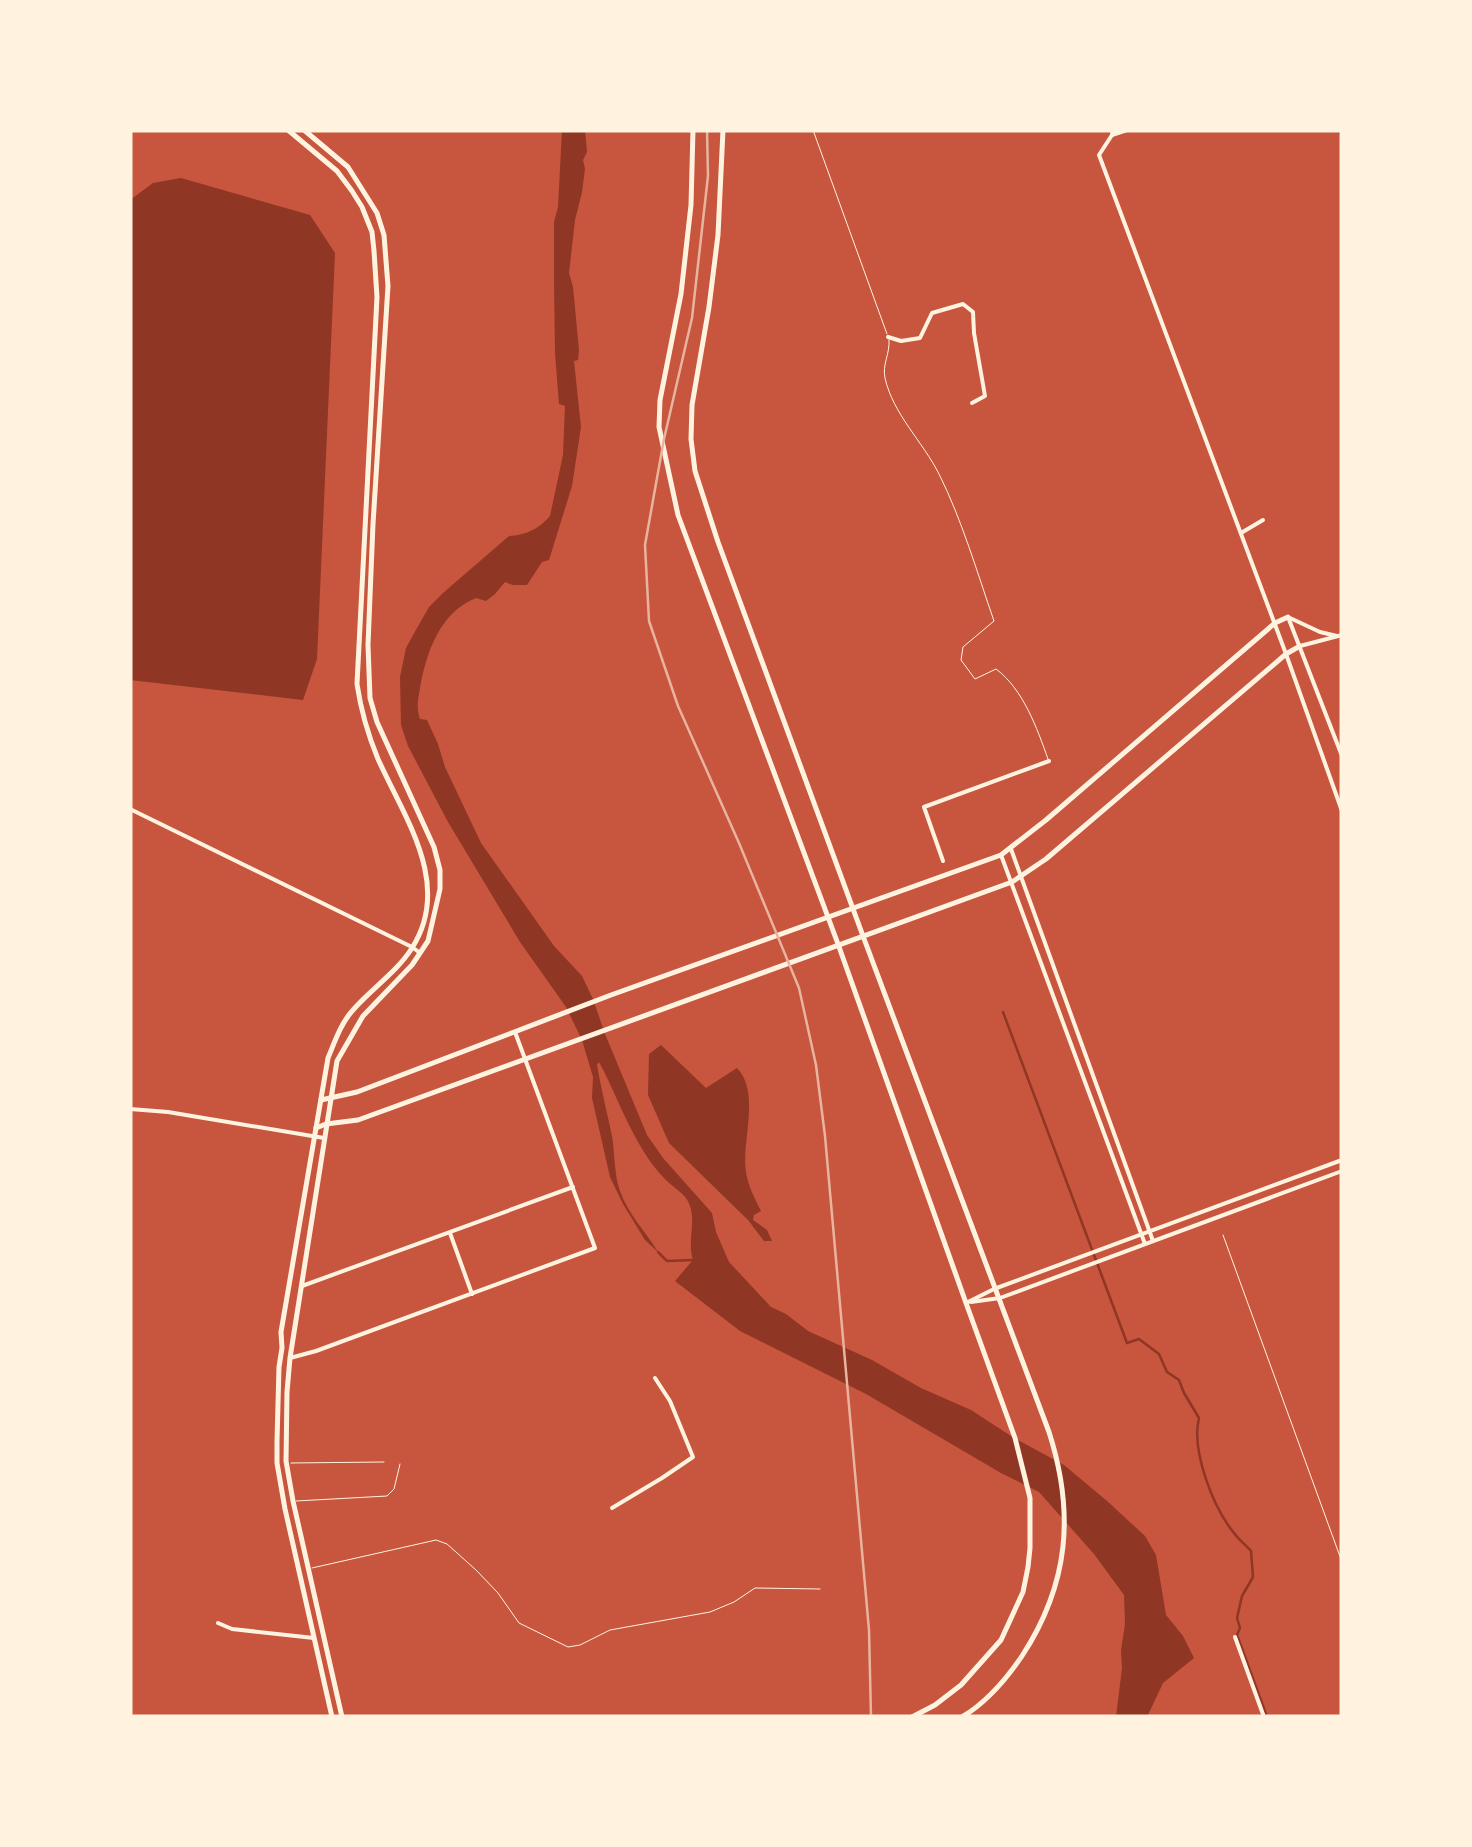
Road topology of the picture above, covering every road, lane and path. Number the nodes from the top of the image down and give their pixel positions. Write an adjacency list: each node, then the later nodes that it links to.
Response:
1 (288, 130): 30 (street)
2 (304, 130): 31 (street)
3 (693, 130): 27 (street)
4 (723, 130): 26 (street)
5 (813, 130): 8 (lane)
6 (1126, 130): 7 (street)
7 (1113, 133): 11 (street)
8 (888, 337): 9 (street); 18 (lane)
9 (972, 404)
10 (1263, 520): 11 (street)
11 (1241, 533): 13 (street)
12 (1288, 617): 13 (street); 14 (street); 15 (street)
13 (1275, 624): 16 (street); 21 (street)
14 (1339, 636): 15 (street)
15 (1300, 646): 16 (street); 17 (street)
16 (1286, 654): 20 (street); 24 (street)
17 (1342, 756)
18 (1049, 762): 23 (street)
19 (130, 809): 30 (street)
20 (1342, 810)
21 (1010, 849): 22 (street); 24 (street)
22 (1002, 855): 25 (street); 26 (street)
23 (943, 860)
24 (1020, 878): 25 (street); 43 (street)
25 (1012, 882): 28 (street); 45 (street)
26 (854, 910): 27 (street); 28 (street)
27 (828, 919): 29 (street); 32 (street)
28 (862, 936): 29 (street); 50 (street)
29 (838, 944): 33 (street); 53 (street)
30 (412, 948): 31 (street); 35 (street)
31 (420, 954): 34 (street)
32 (514, 1032): 33 (street); 34 (street)
33 (526, 1060): 37 (street); 42 (street)
34 (331, 1096): 35 (street); 37 (street)
35 (321, 1100): 38 (street)
36 (130, 1109): 38 (street)
37 (326, 1124): 38 (street); 39 (street)
38 (316, 1132): 39 (street); 58 (street)
39 (324, 1138): 49 (street)
40 (1342, 1160): 43 (street)
41 (1342, 1172): 47 (street)
42 (573, 1187): 44 (street); 51 (street)
43 (1149, 1231): 45 (street); 47 (street)
44 (450, 1233): 49 (street); 51 (street)
45 (1141, 1234): 48 (street); 50 (street)
46 (1222, 1236): 62 (path)
47 (1152, 1241): 48 (street)
48 (1144, 1244): 52 (street)
49 (302, 1286): 54 (street)
50 (994, 1289): 52 (street); 53 (street)
51 (472, 1294): 54 (street)
52 (1000, 1298): 53 (street); 72 (street)
53 (966, 1303): 71 (street)
54 (290, 1358): 57 (street)
55 (656, 1378): 61 (street)
56 (384, 1462): 57 (lane)
57 (287, 1463): 58 (lane); 60 (street)
58 (277, 1464): 64 (street)
59 (400, 1464): 60 (lane)
60 (293, 1502): 63 (street)
61 (612, 1508)
62 (1342, 1562)
63 (309, 1569): 64 (lane); 65 (lane); 70 (street)
64 (299, 1572): 68 (street)
65 (820, 1589)
66 (218, 1623): 68 (street)
67 (1235, 1636): 73 (street)
68 (314, 1638): 69 (street)
69 (332, 1717)
70 (342, 1717)
71 (912, 1717)
72 (962, 1717)
73 (1264, 1717)

